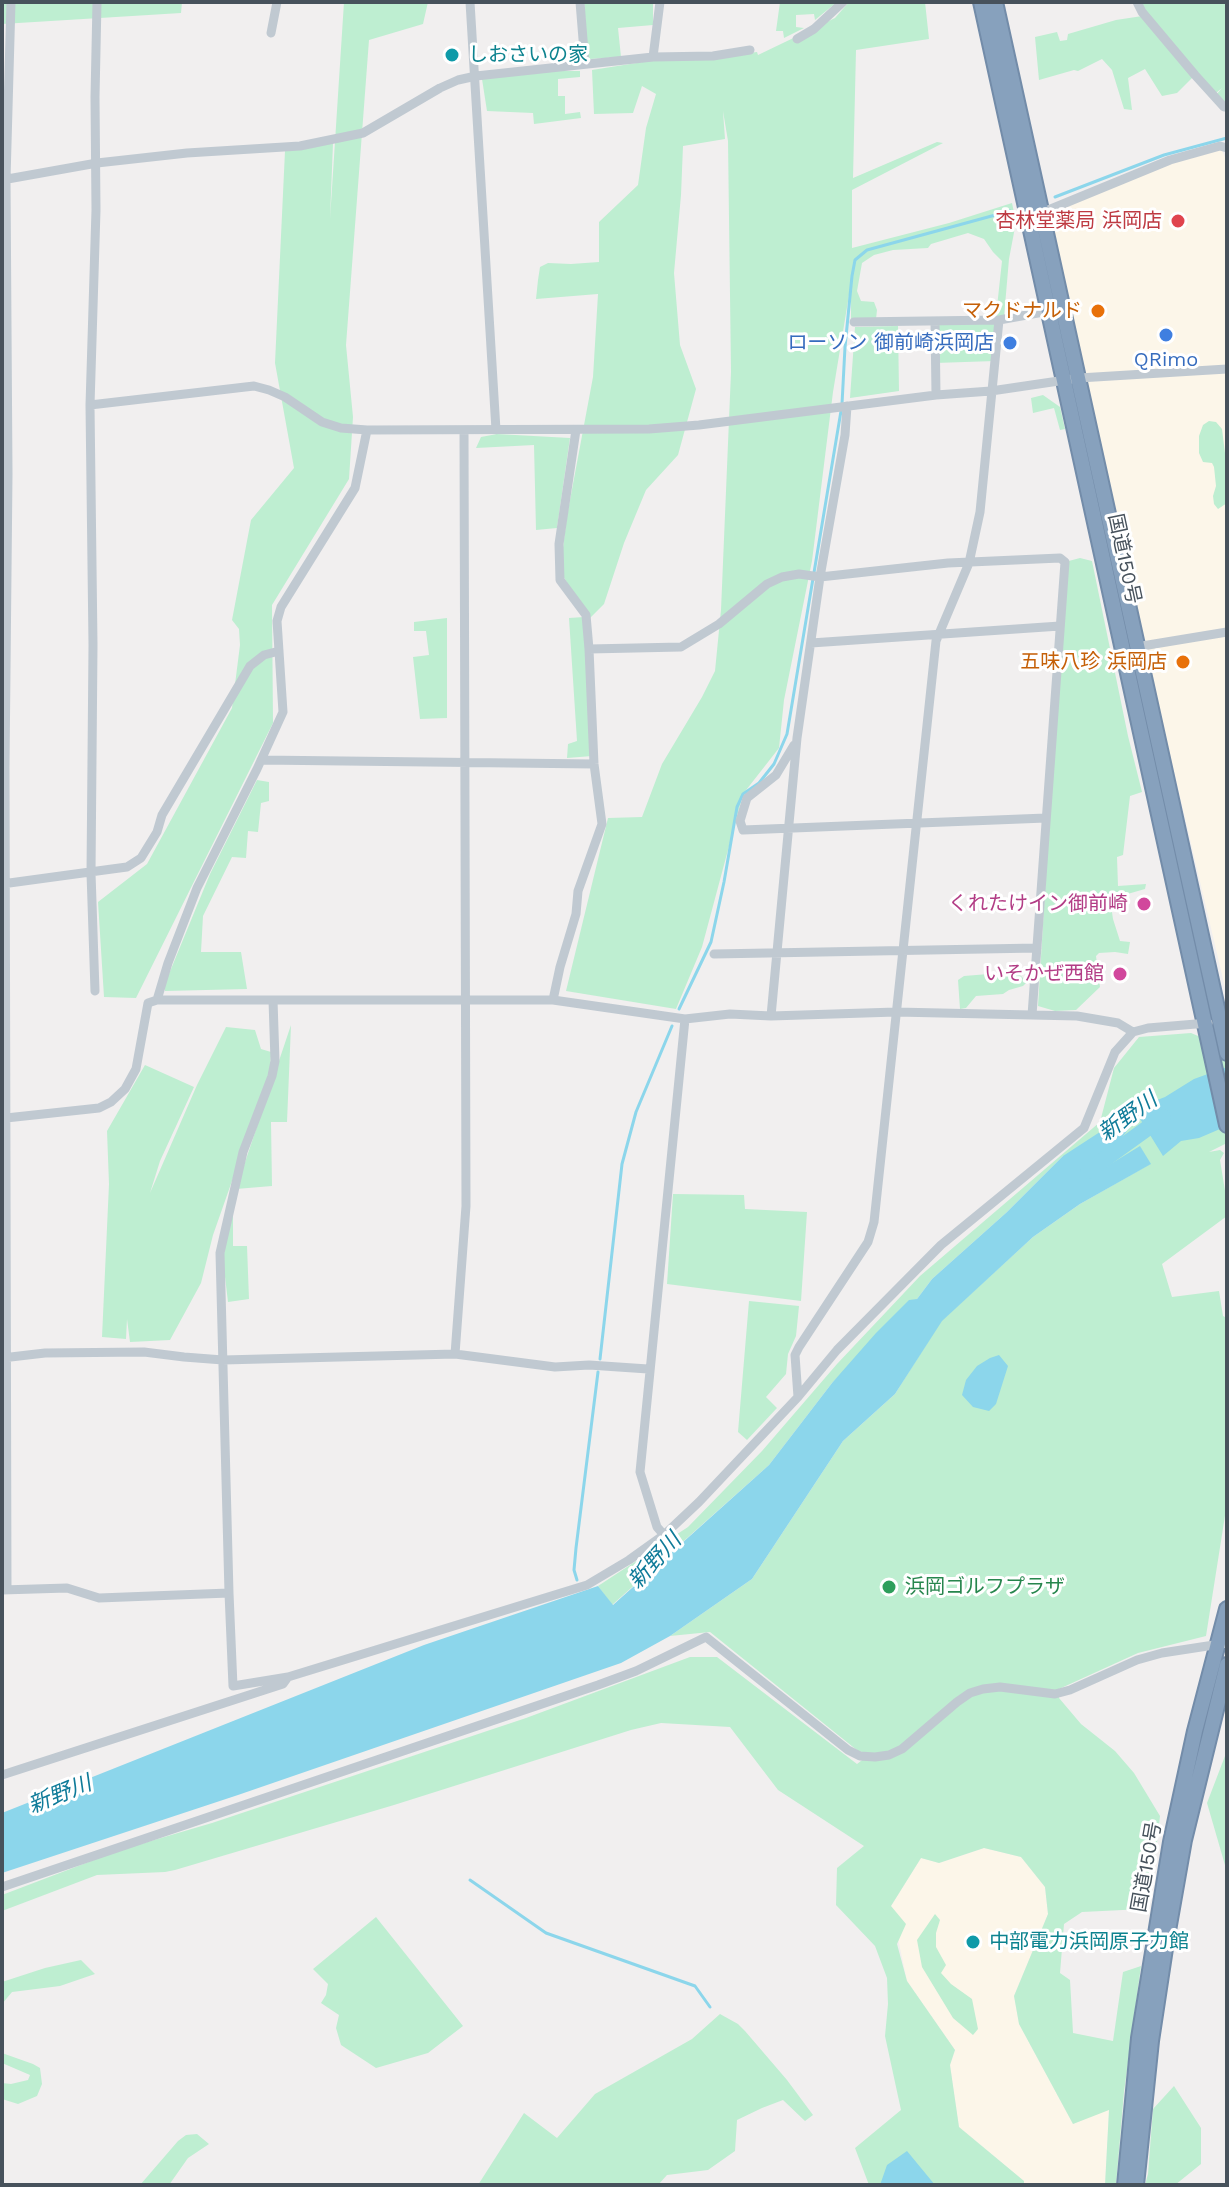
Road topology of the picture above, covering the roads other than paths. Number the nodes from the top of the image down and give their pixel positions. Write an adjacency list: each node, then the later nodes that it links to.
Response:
1 (11, 2): 20 (street)
2 (97, 2): 19 (street)
3 (277, 2): 11 (street)
4 (470, 2): 16 (street)
5 (580, 2): 15 (street)
6 (660, 2): 14 (street)
7 (843, 2): 12 (street)
8 (981, 2): 22 (highway, 国道150号)
9 (995, 2): 21 (highway, 国道150号)
10 (1137, 2): 17 (street)
11 (271, 33)
12 (797, 39)
13 (750, 50): 14 (street)
14 (653, 57): 15 (street)
15 (585, 64): 16 (street)
16 (476, 76): 19 (street); 34 (street)
17 (1227, 107)
18 (1227, 148): 21 (street)
19 (97, 163): 20 (street); 30 (street)
20 (4, 180): 53 (street)
21 (1041, 213): 27 (highway, 国道150号)
22 (1049, 311): 23 (street); 27 (highway, 国道150号)
23 (999, 320): 24 (street); 28 (street)
24 (935, 321): 25 (street); 29 (street)
25 (854, 322)
26 (1227, 369): 27 (street)
27 (1072, 380): 28 (street); 42 (highway, 国道150号)
28 (991, 391): 29 (street); 36 (street)
29 (936, 395): 31 (street)
30 (90, 405): 32 (street); 52 (street)
31 (847, 406): 35 (street); 37 (street)
32 (367, 430): 33 (street); 44 (street)
33 (464, 430): 34 (street); 47 (street)
34 (496, 430): 35 (street)
35 (576, 430): 43 (street)
36 (969, 563): 37 (street); 38 (street); 40 (street)
37 (820, 577): 41 (street); 43 (street)
38 (1060, 626): 40 (street); 49 (street)
39 (1227, 632): 42 (street)
40 (939, 633): 41 (street); 50 (street)
41 (811, 643): 45 (street)
42 (1130, 648): 67 (highway, 国道150号); 68 (highway, 国道150号)
43 (589, 649): 48 (street)
44 (279, 651): 46 (street); 52 (street)
45 (797, 738): 51 (street); 51 (street)
46 (261, 760): 47 (street); 60 (street)
47 (465, 763): 48 (street); 59 (street)
48 (594, 764): 62 (street)
49 (1046, 818): 50 (street); 54 (street)
50 (916, 823): 51 (street); 55 (street)
51 (789, 828): 56 (street)
52 (91, 873): 53 (street); 58 (street)
53 (4, 884): 71 (street)
54 (1037, 948): 55 (street); 64 (street)
55 (903, 950): 56 (street); 63 (street)
56 (776, 952): 57 (street); 65 (street)
57 (714, 954)
58 (95, 991)
59 (467, 999): 61 (street); 62 (street); 73 (street)
60 (157, 1000): 61 (street); 71 (street)
61 (273, 1000): 75 (street)
62 (553, 1000): 66 (street)
63 (896, 1012): 64 (street); 65 (street); 77 (street)
64 (1032, 1015): 69 (street)
65 (771, 1016): 66 (street)
66 (685, 1019): 76 (street)
67 (1224, 1022): 68 (street); 70 (highway, 国道150号)
68 (1203, 1023): 69 (street); 70 (highway, 国道150号)
69 (1133, 1032): 77 (street)
70 (1223, 1049): 72 (highway, 国道150号)
71 (6, 1118): 74 (street)
72 (1227, 1125)
73 (455, 1354): 75 (street); 76 (street)
74 (4, 1358): 75 (street); 79 (street)
75 (223, 1360): 80 (street)
76 (648, 1369): 78 (street)
77 (798, 1397): 78 (street)
78 (664, 1535): 84 (street)
79 (4, 1590): 80 (street)
80 (229, 1593): 84 (street)
81 (1227, 1609): 82 (highway, 国道150号)
82 (1223, 1644): 86 (street); 87 (highway, 国道150号)
83 (1227, 1665): 88 (highway, 国道150号)
84 (288, 1677): 85 (street)
85 (2, 1775)
86 (2, 1887)
87 (1125, 2185)
88 (1136, 2185)

